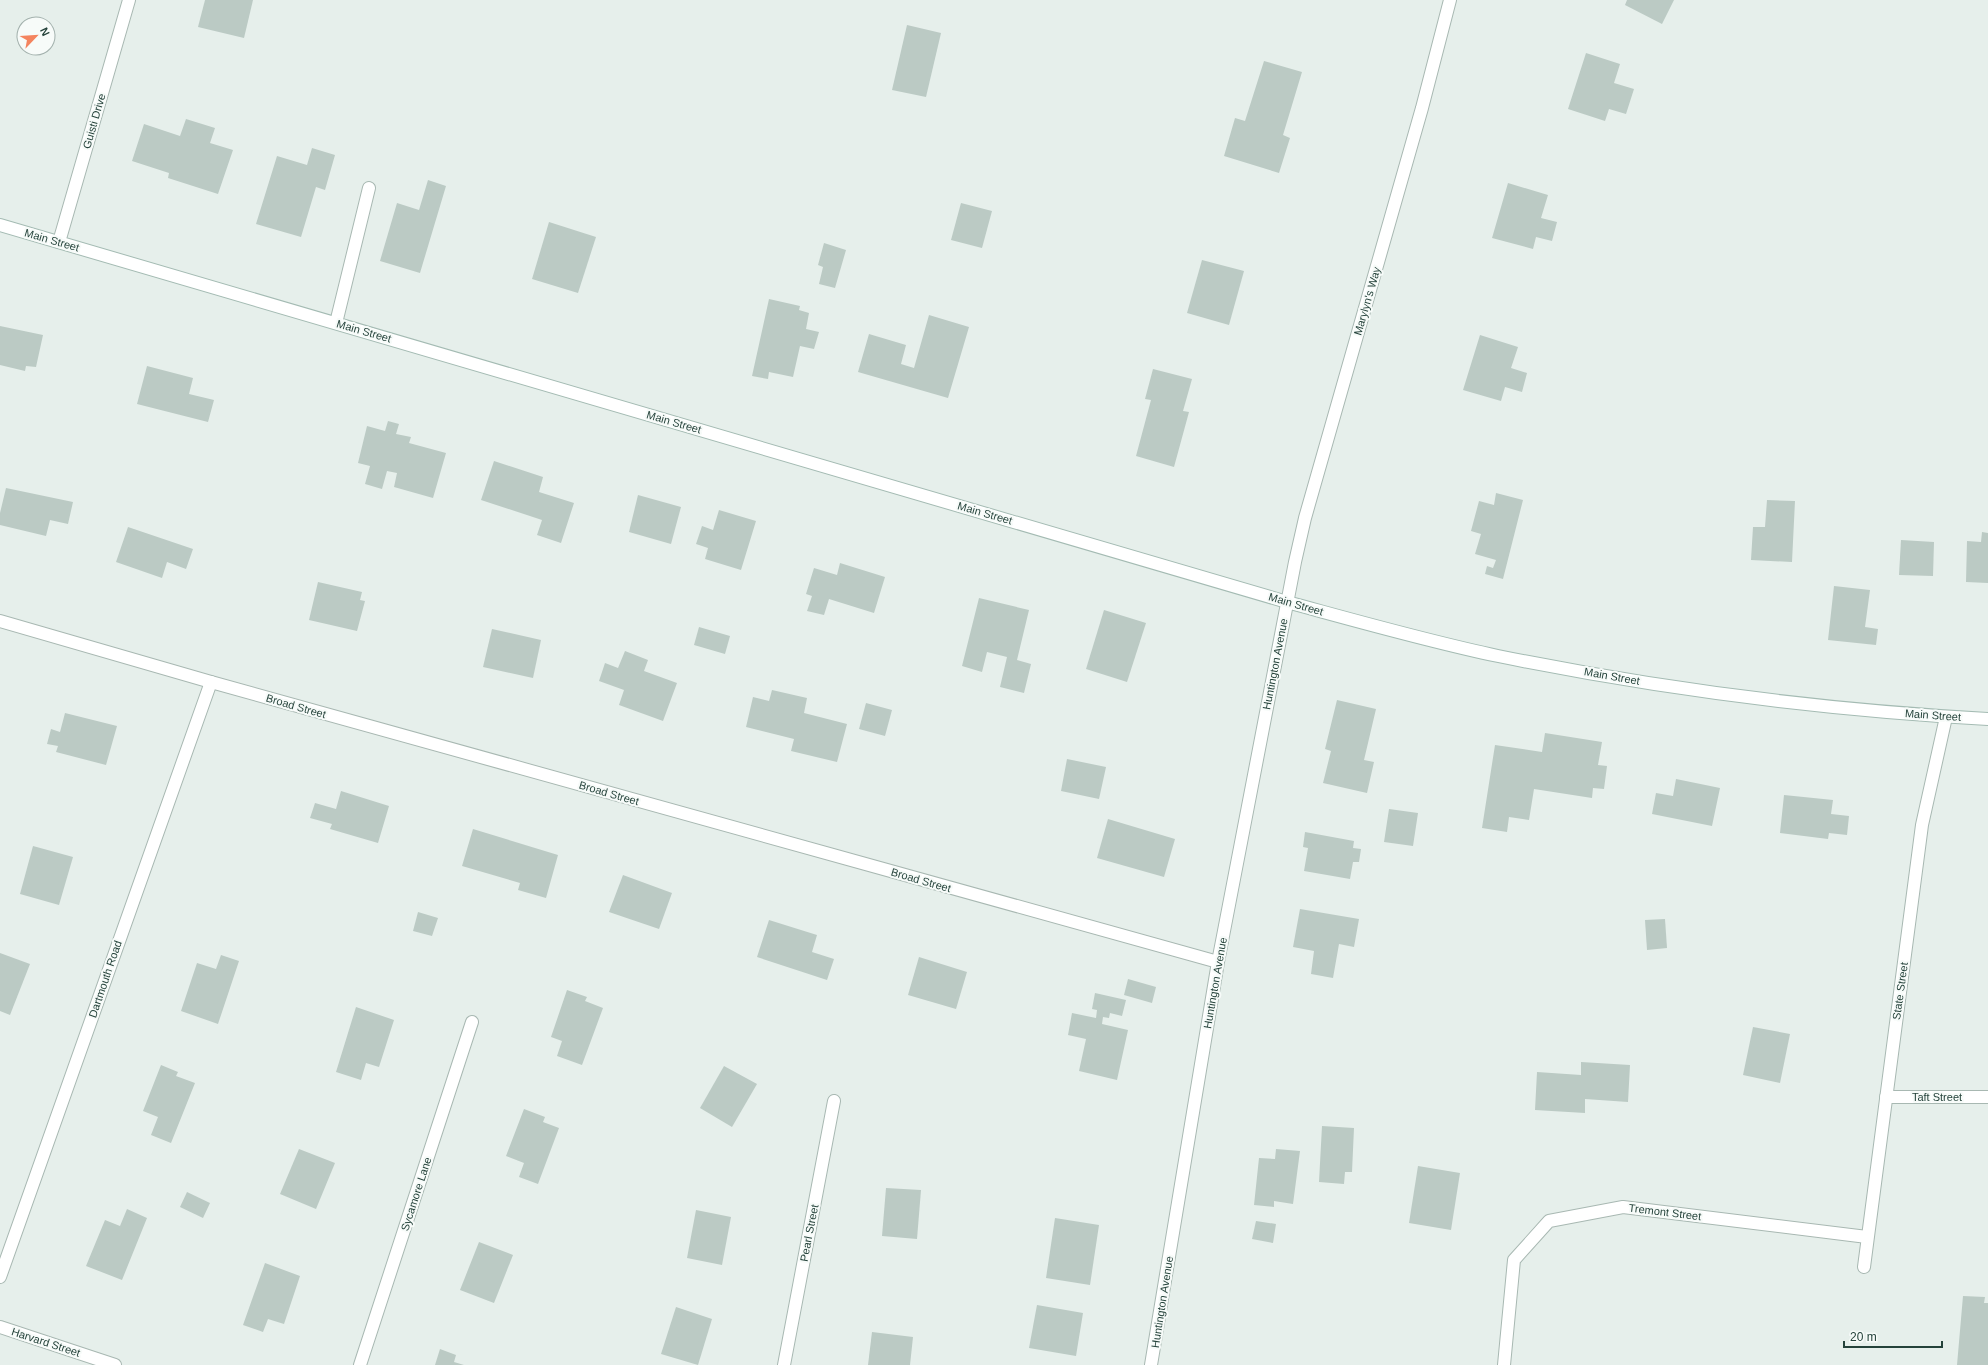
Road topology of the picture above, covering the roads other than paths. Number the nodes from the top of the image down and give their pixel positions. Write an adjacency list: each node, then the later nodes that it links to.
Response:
1 (129, 0): 5 (street, Guisti Drive)
2 (1450, 0): 7 (street, Marylyn's Way)
3 (369, 188): 6 (street)
4 (0, 225): 5 (street, Main Street)
5 (59, 242): 6 (street, Main Street)
6 (336, 323): 7 (street, Main Street)
7 (1287, 602): 10 (street, Main Street); 12 (street, Huntington Avenue)
8 (0, 621): 9 (street, Broad Street)
9 (210, 682): 12 (street, Broad Street); 19 (street, Dartmouth Road)
10 (1946, 717): 11 (street, Main Street); 14 (street, State Street)
11 (1988, 719)
12 (1218, 962): 24 (street, Huntington Avenue)
13 (472, 1022): 22 (street, Sycamore Lane)
14 (1886, 1097): 15 (street, Taft Street); 17 (street, State Street)
15 (1988, 1097)
16 (834, 1101): 23 (street, Pearl Street)
17 (1867, 1237): 18 (street, State Street); 25 (street, Tremont Street)
18 (1864, 1267)
19 (0, 1277)
20 (0, 1327): 21 (street, Harvard Street)
21 (115, 1365)
22 (360, 1365)
23 (784, 1365)
24 (1151, 1365)
25 (1504, 1365)

